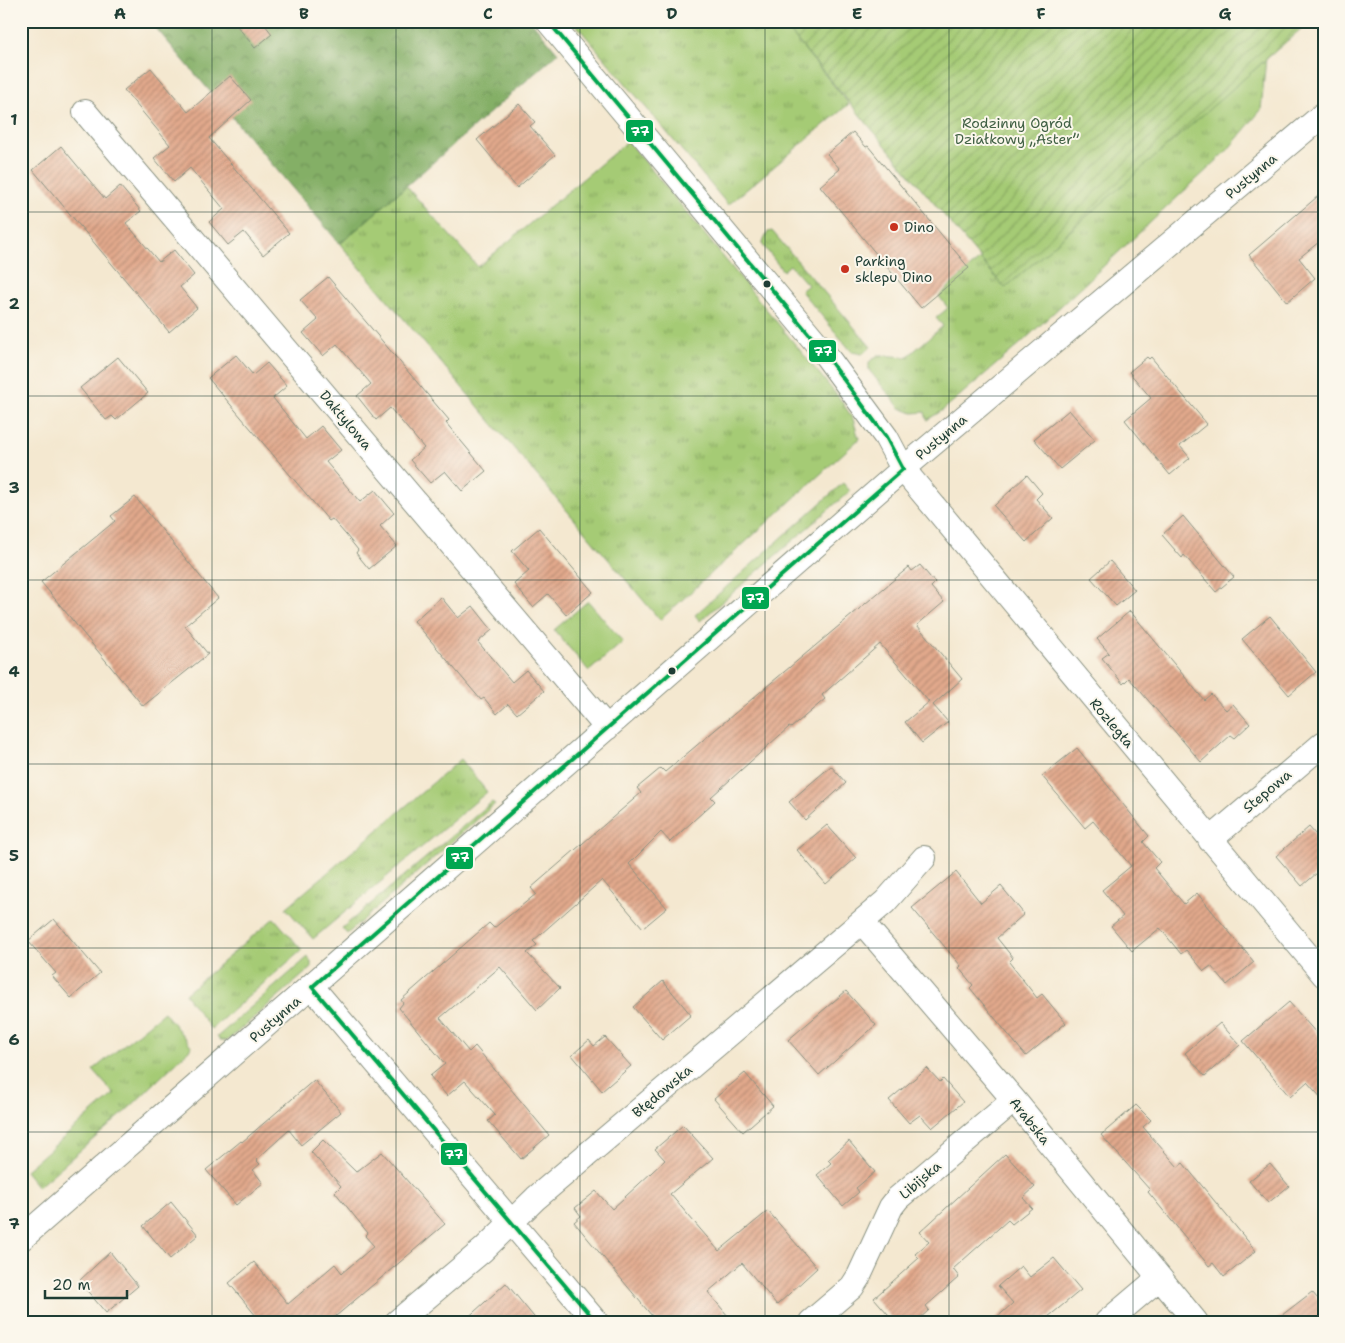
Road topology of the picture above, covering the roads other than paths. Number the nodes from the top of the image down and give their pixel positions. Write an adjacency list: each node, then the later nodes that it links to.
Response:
1 (548, 21): 4 (street, Rozległa)
2 (85, 112): 5 (street, Daktylowa)
3 (1324, 114): 4 (street, Pustynna)
4 (903, 469): 5 (street, Pustynna); 7 (street, Rozległa)
5 (607, 728): 11 (street, Pustynna)
6 (1324, 743): 7 (street, Stepowa)
7 (1210, 840): 10 (street, Rozległa)
8 (924, 858): 9 (street, Błędowska)
9 (862, 922): 12 (street, Arabska); 13 (street, Błędowska)
10 (1324, 975)
11 (312, 987): 13 (street); 14 (street, Pustynna)
12 (1014, 1100): 15 (street, Arabska); 18 (street, Libijska)
13 (511, 1222): 16 (street, Błędowska); 17 (street)
14 (21, 1239)
15 (1159, 1278): 19 (street); 20 (street, Arabska)
16 (398, 1322)
17 (596, 1322)
18 (811, 1322)
19 (1107, 1322)
20 (1196, 1322)

